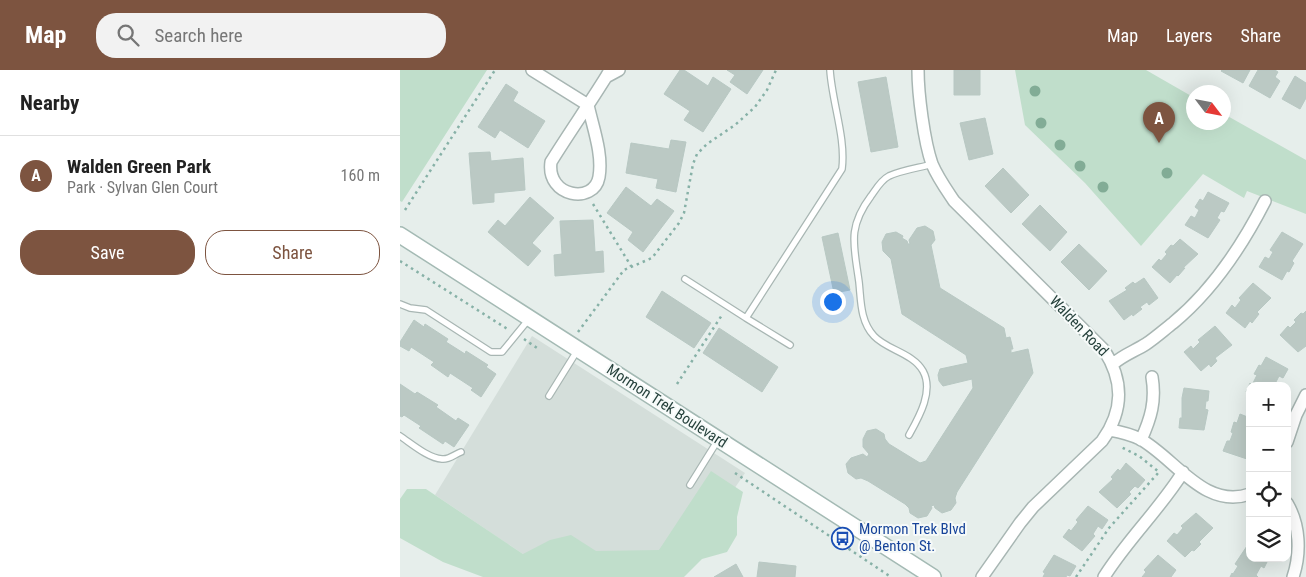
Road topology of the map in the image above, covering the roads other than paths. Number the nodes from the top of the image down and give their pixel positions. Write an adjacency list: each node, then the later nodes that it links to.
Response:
1 (532, 70): 6 (street)
2 (619, 70): 5 (street)
3 (830, 70): 12 (lane)
4 (918, 70): 7 (street, Walden Road)
5 (608, 74): 6 (street)
6 (588, 105): 6 (street)
7 (933, 164): 16 (street, Walden Road); 22 (lane)
8 (1265, 201): 16 (street)
9 (400, 235): 13 (main road, Mormon Trek Boulevard)
10 (685, 278): 12 (lane)
11 (400, 304): 13 (lane)
12 (746, 318): 14 (lane)
13 (529, 319): 15 (main road, Mormon Trek Boulevard)
14 (790, 345)
15 (578, 350): 19 (lane); 24 (main road, Mormon Trek Boulevard)
16 (1113, 364): 20 (street, Walden Road)
17 (1152, 377): 25 (street)
18 (1306, 395): 21 (street)
19 (549, 396)
20 (1110, 430): 25 (street); 32 (street, Walden Road)
21 (1291, 430)
22 (909, 435)
23 (400, 436): 26 (lane)
24 (718, 440): 28 (lane); 31 (main road, Mormon Trek Boulevard)
25 (1141, 440): 27 (street)
26 (461, 452)
27 (1183, 472): 29 (street); 33 (street)
28 (690, 485)
29 (1246, 495)
30 (1291, 509): 34 (street)
31 (933, 577)
32 (982, 577)
33 (1104, 577)
34 (1293, 577)

